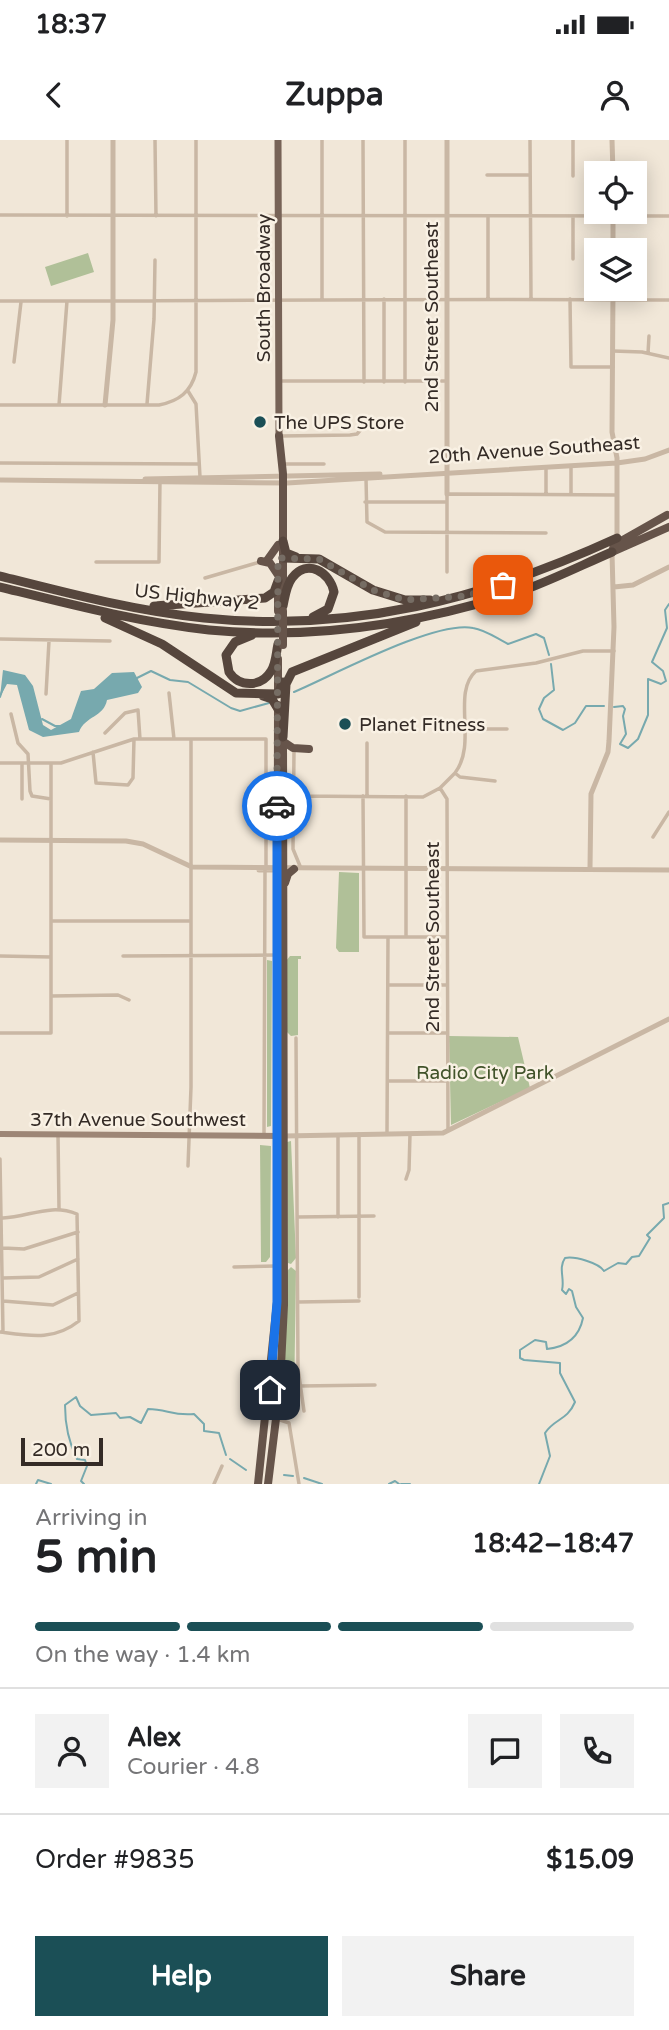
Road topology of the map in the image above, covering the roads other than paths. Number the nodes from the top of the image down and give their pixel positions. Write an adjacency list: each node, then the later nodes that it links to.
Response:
1 (67, 140): 23 (street)
2 (113, 140): 24 (street)
3 (155, 140): 25 (street)
4 (196, 140): 26 (street)
5 (278, 140): 27 (main road, South Broadway)
6 (322, 140): 18 (street)
7 (363, 140): 19 (street)
8 (405, 140): 28 (street)
9 (447, 140): 29 (street, 2nd Street Southeast)
10 (530, 140): 15 (street)
11 (573, 140): 16 (street)
12 (612, 140): 13 (street)
13 (612, 161)
14 (487, 175): 15 (street)
15 (530, 175): 20 (street)
16 (573, 176)
17 (0, 215): 23 (street)
18 (323, 215): 19 (street); 27 (street); 39 (street)
19 (364, 215): 28 (street); 35 (street)
20 (530, 215): 30 (street); 32 (street); 38 (street)
21 (584, 215): 30 (street)
22 (647, 215): 31 (street)
23 (67, 216): 24 (street)
24 (113, 216): 25 (street); 48 (street)
25 (156, 216): 26 (street)
26 (196, 216): 27 (street); 50 (street)
27 (279, 216): 51 (main road, South Broadway)
28 (405, 216): 29 (street); 41 (street)
29 (446, 216): 32 (street); 36 (street, 2nd Street Southeast)
30 (573, 216): 33 (street)
31 (669, 216)
32 (488, 217): 37 (street)
33 (573, 259)
34 (155, 260): 49 (street)
35 (364, 298): 39 (street); 40 (street); 62 (street)
36 (447, 298): 37 (street); 41 (street); 61 (street, 2nd Street Southeast)
37 (488, 298): 38 (street)
38 (531, 298): 42 (street)
39 (322, 299): 51 (street)
40 (384, 299): 41 (street); 63 (street)
41 (405, 299): 64 (street)
42 (570, 299): 43 (street); 59 (street)
43 (584, 299)
44 (647, 300): 45 (street)
45 (669, 300)
46 (21, 301): 47 (street); 53 (street); 58 (street)
47 (68, 301): 48 (street); 68 (street)
48 (113, 301): 49 (street); 69 (street)
49 (155, 301): 50 (street); 66 (street)
50 (196, 301): 51 (street); 65 (street)
51 (279, 301): 60 (main road, South Broadway)
52 (613, 301): 55 (street)
53 (0, 302)
54 (649, 336): 56 (street)
55 (613, 351): 56 (street); 59 (street)
56 (648, 353): 57 (street)
57 (669, 358)
58 (14, 362)
59 (613, 367): 74 (street)
60 (279, 381): 62 (street); 71 (main road, South Broadway)
61 (447, 381): 64 (street); 80 (street, 2nd Street Southeast)
62 (364, 382): 63 (street)
63 (384, 382): 64 (street)
64 (405, 382)
65 (188, 391): 66 (street); 75 (street)
66 (147, 404): 69 (street)
67 (0, 405): 68 (street)
68 (59, 405): 69 (street)
69 (105, 405)
70 (363, 427): 71 (street)
71 (279, 436): 76 (highway, South Broadway); 86 (highway, South Broadway)
72 (669, 450): 74 (street, 20th Avenue Southeast)
73 (0, 463): 75 (street)
74 (617, 463): 78 (street, 20th Avenue Southeast); 90 (street)
75 (198, 464): 85 (street)
76 (282, 464): 77 (street); 86 (highway, South Broadway)
77 (324, 464)
78 (571, 465): 79 (street, 20th Avenue Southeast); 89 (street)
79 (546, 466): 80 (street, 20th Avenue Southeast); 88 (street)
80 (447, 472): 81 (street, 20th Avenue Southeast); 87 (street, 2nd Street Southeast)
81 (400, 474): 82 (street); 86 (street)
82 (366, 478): 86 (street); 91 (street)
83 (0, 480): 84 (street)
84 (160, 480): 85 (street); 103 (street)
85 (201, 480): 86 (street)
86 (280, 480): 98 (highway, South Broadway)
87 (447, 494): 88 (street); 92 (street)
88 (546, 495): 89 (street)
89 (571, 495): 90 (street)
90 (616, 495): 97 (street)
91 (365, 502): 92 (street); 95 (street)
92 (447, 502): 95 (street)
93 (668, 515): 97 (highway, US Highway 2); 99 (highway)
94 (669, 527): 99 (highway, US Highway 2)
95 (447, 532): 96 (street); 105 (street)
96 (546, 533)
97 (617, 538): 107 (highway); 112 (highway, US Highway 2)
98 (281, 543): 100 (highway, South Broadway); 101 (highway); 102 (highway)
99 (612, 552): 107 (highway, US Highway 2); 111 (street)
100 (280, 558): 101 (highway); 102 (street); 109 (highway, South Broadway); 115 (highway, South Broadway)
101 (301, 558): 112 (highway)
102 (264, 560): 108 (street); 109 (highway)
103 (96, 562)
104 (669, 567): 111 (street)
105 (447, 572)
106 (0, 576): 114 (highway, US Highway 2)
107 (559, 576): 116 (highway, US Highway 2)
108 (205, 578)
109 (278, 578): 114 (highway); 115 (highway, South Broadway)
110 (0, 587): 113 (highway, US Highway 2)
111 (614, 587): 123 (street)
112 (466, 596): 117 (highway, US Highway 2)
113 (64, 603): 118 (highway, US Highway 2); 128 (highway)
114 (110, 603): 117 (highway, US Highway 2)
115 (281, 609): 117 (highway); 122 (highway, South Broadway, bridge)
116 (437, 613): 118 (highway, US Highway 2); 138 (highway)
117 (290, 621)
118 (274, 632): 122 (highway)
119 (0, 639): 120 (street)
120 (49, 641): 121 (street); 126 (street)
121 (110, 641)
122 (279, 644): 124 (highway, South Broadway); 127 (highway, South Broadway)
123 (614, 651): 131 (street); 168 (street)
124 (283, 682): 127 (highway); 138 (highway, South Broadway)
125 (169, 693): 136 (street)
126 (46, 694)
127 (278, 694): 128 (highway); 129 (highway, South Broadway)
128 (262, 695): 129 (highway)
129 (278, 709): 143 (highway, South Broadway)
130 (11, 714): 147 (street)
131 (466, 729): 132 (street); 149 (street)
132 (507, 729)
133 (105, 733): 135 (street)
134 (134, 739): 135 (street); 142 (street); 142 (street)
135 (140, 739): 136 (street)
136 (174, 739): 137 (street)
137 (191, 739): 144 (street); 161 (street)
138 (284, 739): 140 (highway); 143 (highway, South Broadway)
139 (367, 743): 153 (street)
140 (309, 749)
141 (294, 751): 152 (street)
142 (93, 752): 148 (street)
143 (280, 753): 144 (street); 163 (highway, South Broadway); 163 (highway, South Broadway)
144 (266, 756): 162 (street)
145 (0, 763): 146 (street)
146 (22, 763): 147 (street); 155 (street)
147 (30, 763): 148 (street); 156 (street)
148 (51, 765): 156 (street)
149 (455, 773): 150 (street); 151 (street)
150 (495, 781)
151 (440, 788): 154 (street); 167 (street, 2nd Street Southeast)
152 (294, 796): 153 (street); 164 (street)
153 (365, 796): 154 (street); 165 (street)
154 (406, 796): 166 (street)
155 (22, 799)
156 (51, 799): 160 (street)
157 (669, 812): 158 (street)
158 (653, 837)
159 (0, 840): 160 (street)
160 (51, 841): 161 (street); 171 (street)
161 (191, 867): 162 (street); 172 (street)
162 (265, 868): 163 (street); 181 (street)
163 (280, 868): 164 (street); 170 (highway, South Broadway); 173 (highway)
164 (297, 868): 165 (street); 170 (highway)
165 (363, 868): 166 (street); 174 (street)
166 (406, 868): 167 (street); 175 (street)
167 (447, 868): 168 (street); 176 (street, 2nd Street Southeast)
168 (590, 868): 169 (street)
169 (669, 870)
170 (280, 895): 173 (highway, South Broadway); 177 (highway, South Broadway)
171 (51, 921): 172 (street); 182 (street)
172 (191, 921): 180 (street)
173 (284, 922): 177 (highway, South Broadway)
174 (388, 937): 175 (street); 183 (street)
175 (406, 937): 176 (street)
176 (447, 937): 184 (street, 2nd Street Southeast)
177 (280, 954): 181 (street); 185 (highway, South Broadway); 192 (highway, South Broadway)
178 (0, 956): 182 (street)
179 (123, 956): 180 (street)
180 (189, 956): 181 (street); 205 (street)
181 (265, 956): 203 (street)
182 (51, 957): 186 (street)
183 (388, 985): 184 (street); 191 (street)
184 (447, 985): 190 (street, 2nd Street Southeast)
185 (277, 986): 192 (highway); 206 (highway, South Broadway)
186 (51, 996): 187 (street); 189 (street)
187 (129, 1000)
188 (669, 1020): 196 (street)
189 (0, 1033)
190 (447, 1033): 191 (street); 195 (street, 2nd Street Southeast)
191 (388, 1034): 194 (street)
192 (284, 1037): 206 (highway, South Broadway)
193 (296, 1038): 204 (street)
194 (388, 1081): 195 (street); 200 (street)
195 (447, 1082): 196 (street, 2nd Street Southeast)
196 (448, 1132): 201 (street, 37th Avenue Southwest)
197 (0, 1134): 202 (main road, 37th Avenue Southwest)
198 (338, 1134): 199 (street, 37th Avenue Southwest); 204 (street, 37th Avenue Southwest); 213 (street)
199 (359, 1134): 200 (street, 37th Avenue Southwest); 214 (street)
200 (387, 1134): 201 (street, 37th Avenue Southwest)
201 (410, 1134): 209 (street)
202 (58, 1135): 205 (main road, 37th Avenue Southwest); 210 (street)
203 (264, 1135): 205 (main road, 37th Avenue Southwest); 206 (main road, 37th Avenue Southwest)
204 (296, 1135): 206 (street, 37th Avenue Southwest); 212 (street)
205 (190, 1136): 208 (street)
206 (280, 1136): 220 (highway, South Broadway); 220 (highway, South Broadway)
207 (0, 1159): 215 (street)
208 (188, 1166)
209 (406, 1180)
210 (59, 1208): 215 (street); 216 (street)
211 (374, 1216): 214 (street)
212 (298, 1217): 213 (street); 226 (street)
213 (338, 1217): 214 (street)
214 (359, 1217): 226 (street)
215 (2, 1218): 217 (street)
216 (79, 1231): 217 (street); 218 (street)
217 (3, 1248): 222 (street)
218 (78, 1259): 222 (street); 224 (street)
219 (257, 1266): 220 (street); 221 (street); 223 (street)
220 (280, 1266): 223 (highway); 232 (highway)
221 (234, 1267)
222 (3, 1278): 225 (street)
223 (277, 1279): 231 (highway)
224 (79, 1292): 225 (street); 227 (street)
225 (3, 1301): 227 (street)
226 (298, 1302): 229 (street)
227 (1, 1332)
228 (376, 1385): 229 (street)
229 (300, 1386): 230 (street)
230 (304, 1411)
231 (266, 1415): 232 (street); 235 (highway)
232 (276, 1417): 236 (highway); 237 (street)
233 (222, 1466): 234 (street)
234 (214, 1484)
235 (257, 1484)
236 (268, 1484)
237 (299, 1484)

